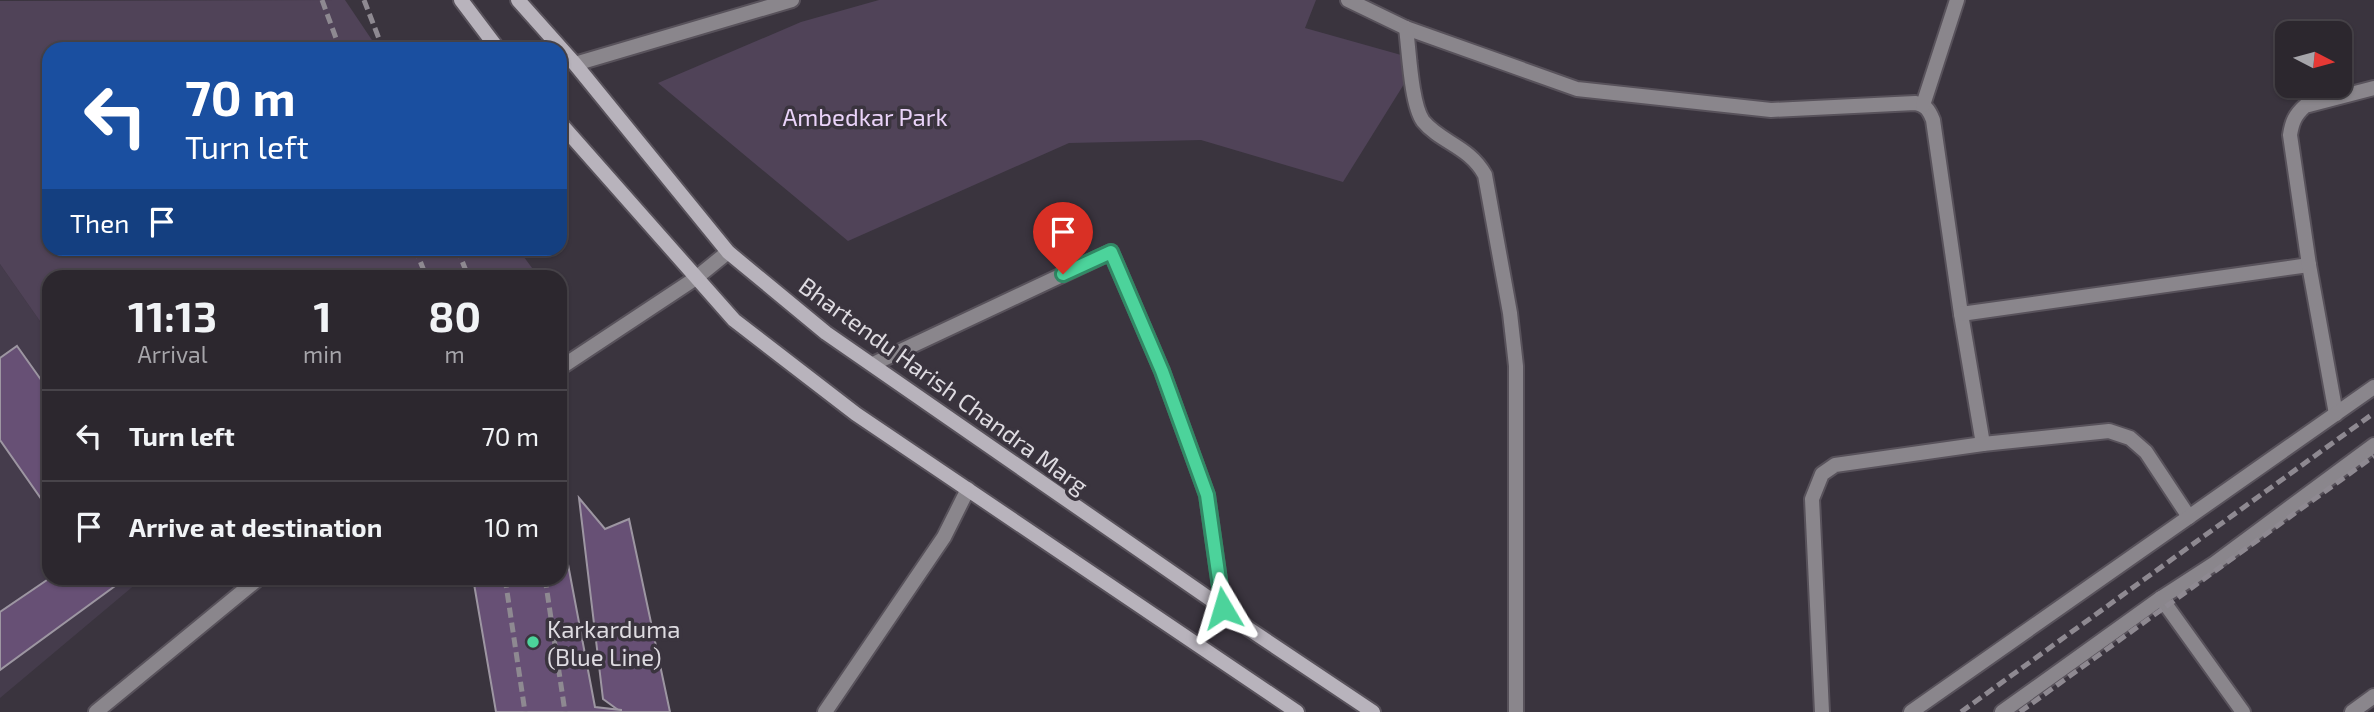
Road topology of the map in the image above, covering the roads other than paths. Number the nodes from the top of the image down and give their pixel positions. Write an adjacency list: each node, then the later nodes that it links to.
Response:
1 (461, 0): 7 (main road)
2 (518, 0): 8 (main road, Bhartendu Harish Chandra Marg)
3 (792, 0): 10 (street)
4 (1348, 0): 6 (street)
5 (1957, 0): 12 (street)
6 (1406, 29): 12 (street); 34 (street)
7 (493, 42)
8 (555, 42)
9 (567, 55): 10 (main road, Bhartendu Harish Chandra Marg)
10 (575, 64): 14 (main road, Bhartendu Harish Chandra Marg)
11 (2374, 88): 15 (street)
12 (1923, 105): 17 (street)
13 (567, 131): 16 (main road)
14 (728, 252): 16 (street); 19 (main road, Bhartendu Harish Chandra Marg)
15 (2309, 265): 17 (street); 21 (street)
16 (696, 278): 18 (street); 24 (main road)
17 (1961, 314): 22 (street)
18 (567, 363)
19 (873, 364): 28 (main road, Bhartendu Harish Chandra Marg); 28 (street)
20 (2374, 387): 21 (street)
21 (2336, 414): 25 (street)
22 (1983, 444): 25 (street); 35 (street)
23 (2374, 445): 27 (street)
24 (968, 489): 31 (street); 32 (main road)
25 (2189, 516): 36 (street)
26 (250, 585): 30 (street)
27 (2161, 598): 37 (street); 38 (street)
28 (1223, 608): 33 (main road, Bhartendu Harish Chandra Marg)
29 (2374, 696): 39 (street)
30 (96, 712)
31 (825, 712)
32 (1297, 712)
33 (1373, 712)
34 (1516, 712)
35 (1822, 712)
36 (1911, 712)
37 (2002, 712)
38 (2244, 712)
39 (2352, 712)

